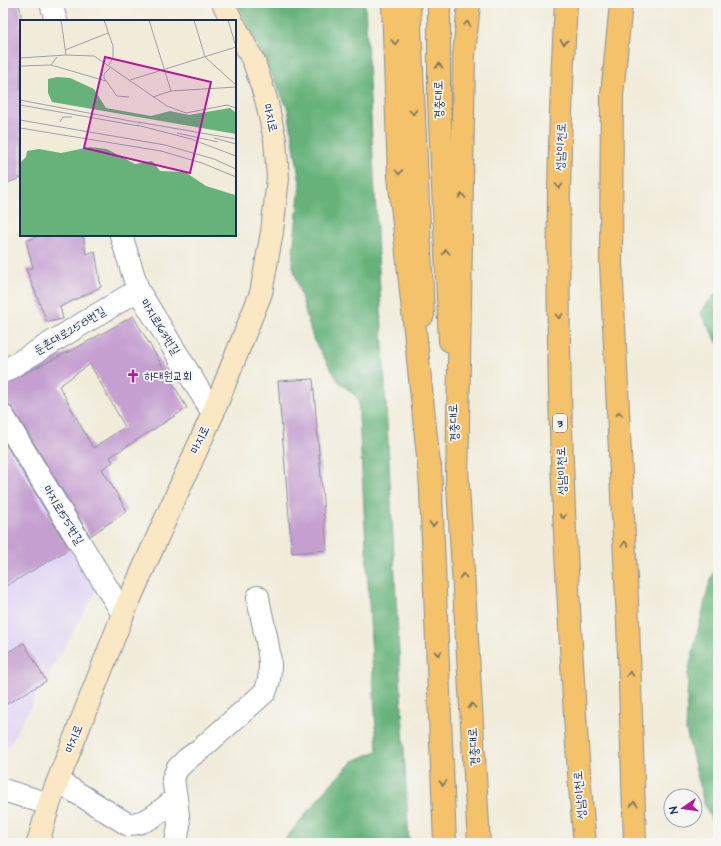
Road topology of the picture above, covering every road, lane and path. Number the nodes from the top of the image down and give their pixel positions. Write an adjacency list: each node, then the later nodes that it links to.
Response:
1 (51, 3): 9 (street)
2 (223, 3): 10 (main road)
3 (393, 3): 17 (main road, one-way to 17)
4 (409, 3): 17 (main road, one-way to 17)
5 (439, 3): 18 (main road, 경충대로, one-way to 5)
6 (469, 3): 18 (main road, one-way to 6)
7 (566, 3): 31 (main road, 성남이천로 / 3, one-way to 31)
8 (620, 3): 32 (main road, one-way to 8)
9 (56, 20)
10 (232, 20)
11 (236, 28): 15 (main road, 마지로)
12 (121, 236): 13 (street, 마지로163번길)
13 (138, 290): 14 (street, 둔촌대로258번길); 15 (street, 마지로163번길)
14 (3, 372)
15 (213, 412): 20 (main road, 마지로)
16 (3, 416): 20 (street, 마지로155번길)
17 (431, 485): 28 (main road, one-way to 28)
18 (458, 487): 21 (main road, 경충대로, one-way to 18)
19 (258, 597): 24 (street)
20 (123, 614): 22 (main road, 마지로)
21 (476, 780): 29 (main road, 경충대로); 30 (main road)
22 (58, 781): 24 (street); 25 (main road, 마지로)
23 (3, 790): 25 (street)
24 (176, 798): 27 (street)
25 (49, 804): 26 (main road, 마지로)
26 (38, 843)
27 (176, 843)
28 (445, 843)
29 (479, 843)
30 (489, 843)
31 (585, 843)
32 (635, 843)

